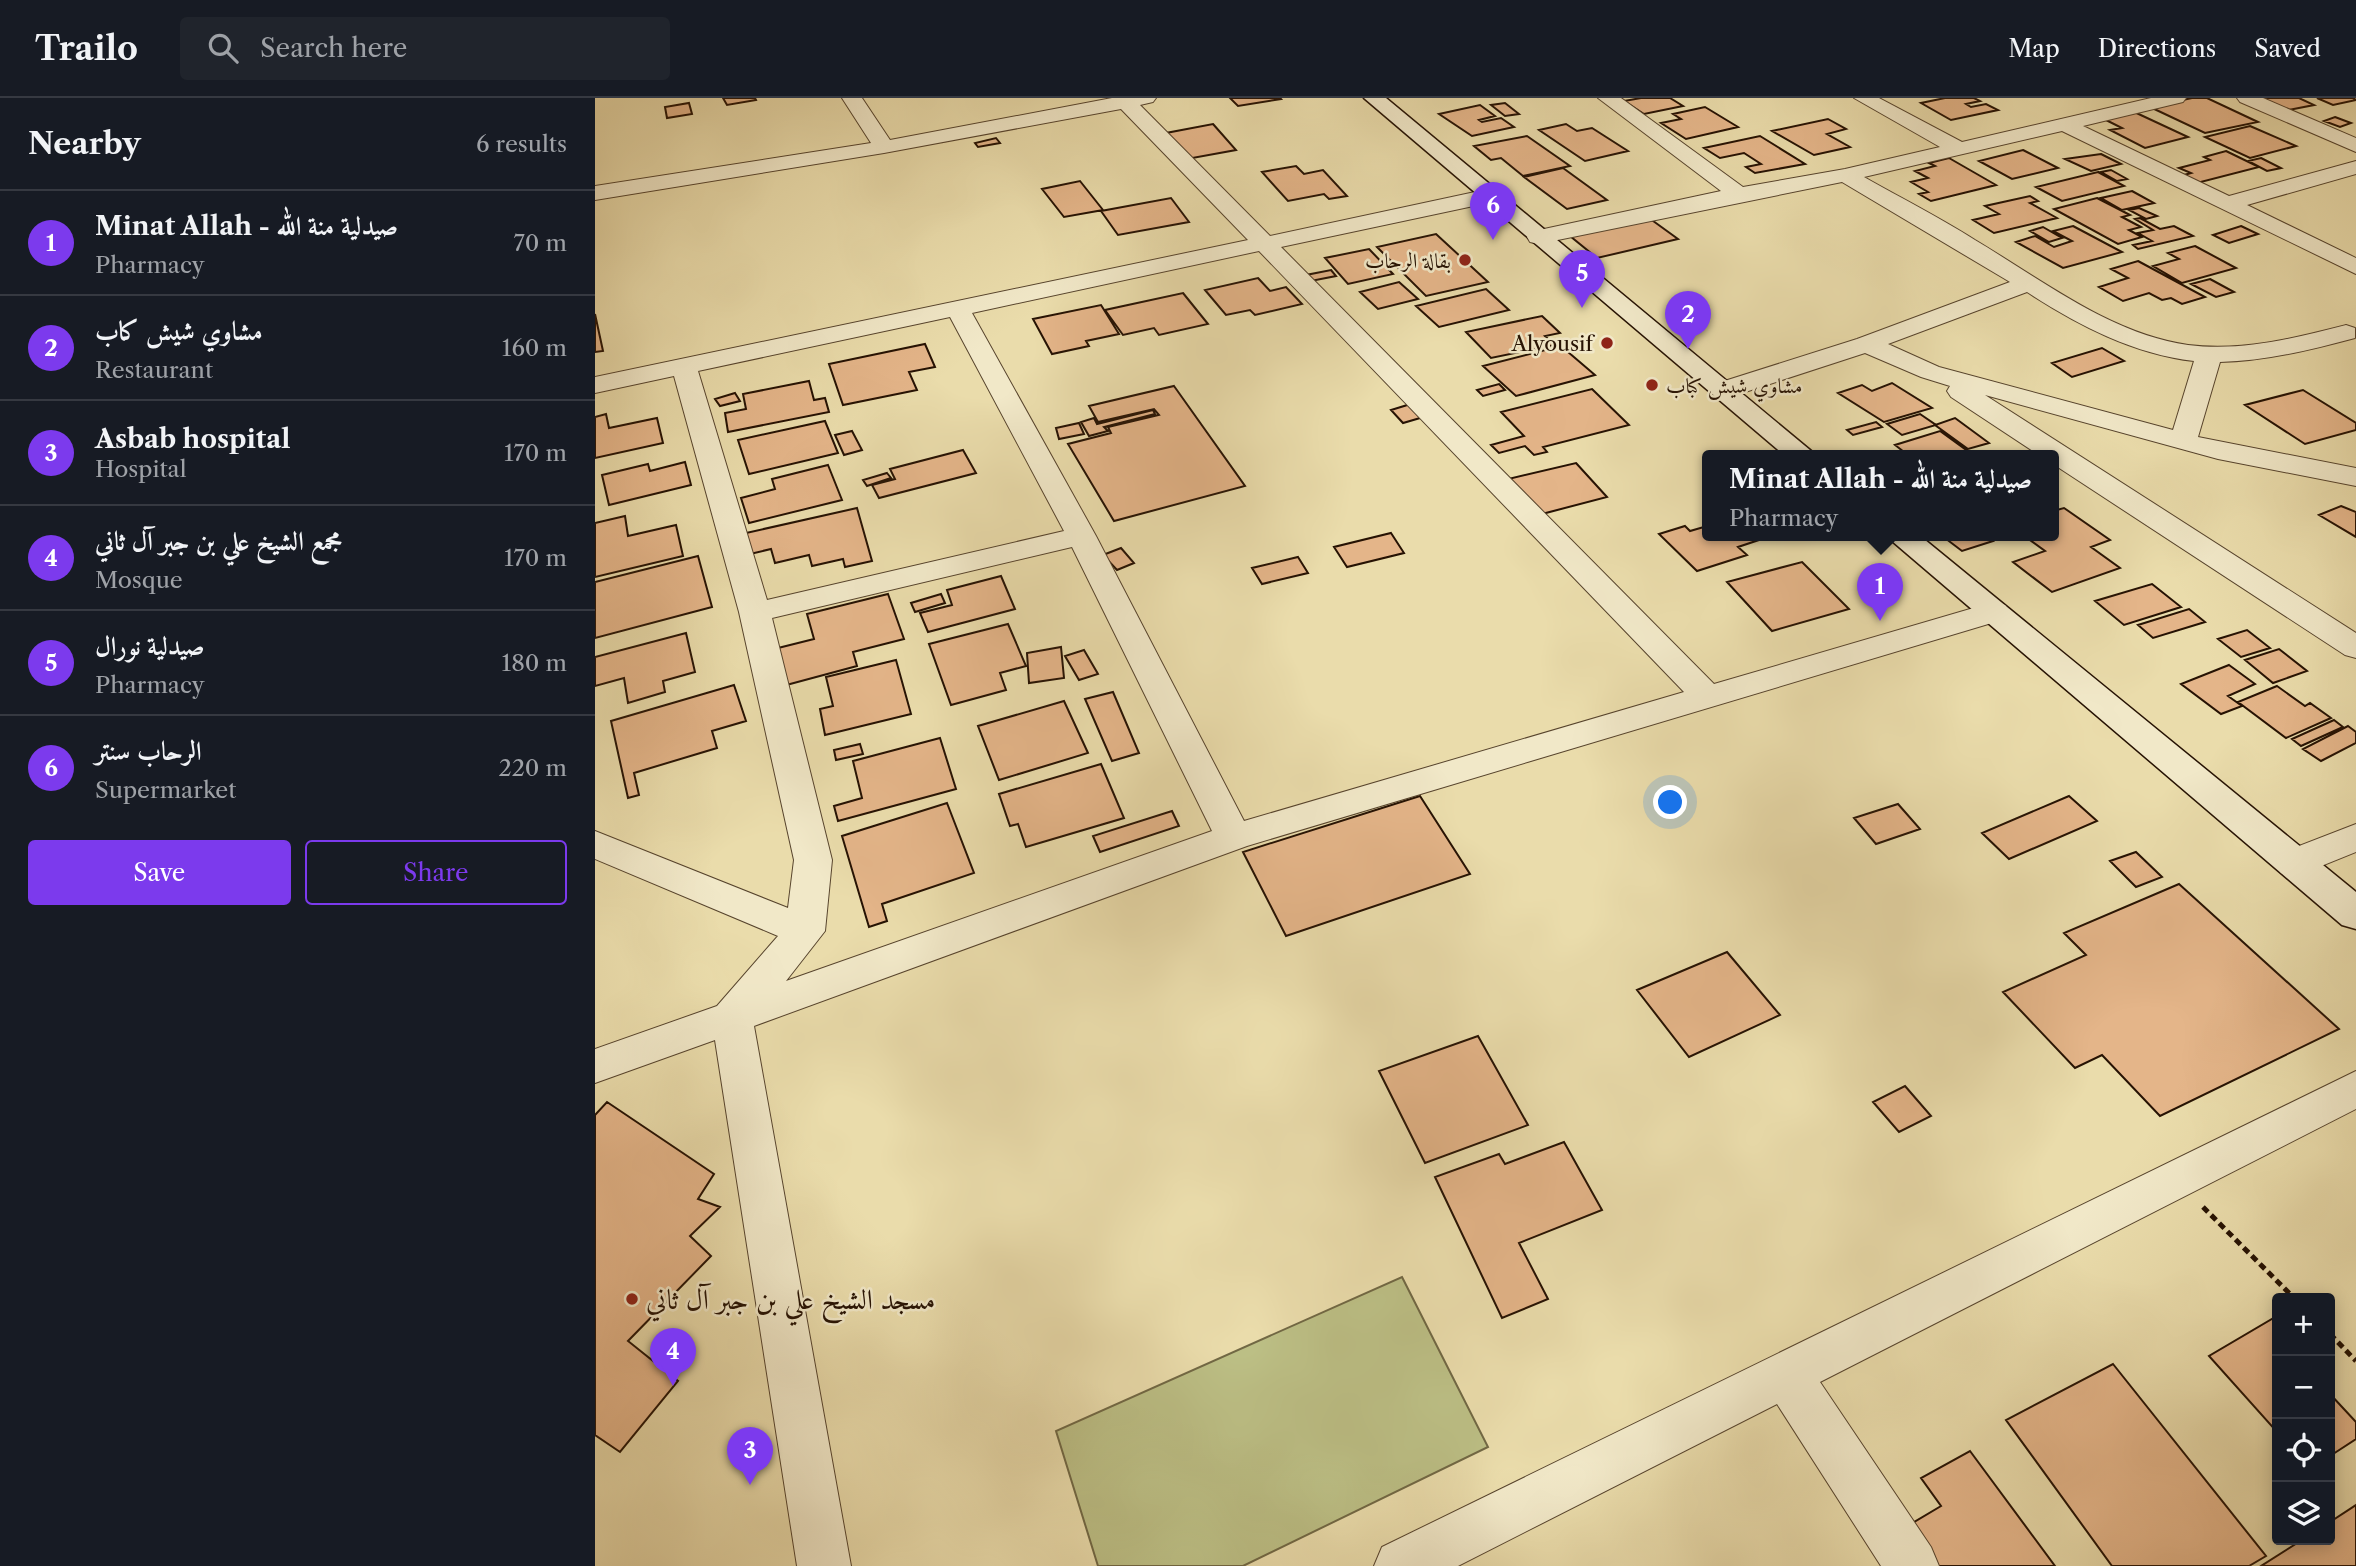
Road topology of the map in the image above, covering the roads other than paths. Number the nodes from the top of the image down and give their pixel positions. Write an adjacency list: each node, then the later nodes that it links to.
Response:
1 (852, 98): 13 (street)
2 (1147, 98): 9 (street)
3 (1374, 98): 19 (street)
4 (1608, 98): 18 (street)
5 (1864, 98): 14 (street)
6 (2109, 98): 10 (street)
7 (2176, 98): 10 (street)
8 (2247, 98): 12 (street)
9 (1124, 100): 13 (street); 22 (street)
10 (2130, 108): 11 (street)
11 (2062, 123): 14 (street); 20 (street)
12 (2356, 146)
13 (884, 147): 17 (street)
14 (1958, 148): 16 (street)
15 (2356, 167): 20 (street)
16 (1845, 175): 18 (street); 24 (street)
17 (595, 193)
18 (1739, 194): 21 (street)
19 (1489, 196): 21 (street); 22 (street)
20 (2227, 204): 23 (street)
21 (1538, 237): 32 (street)
22 (1266, 243): 25 (street); 43 (street)
23 (2356, 267)
24 (2027, 284): 27 (street); 28 (street)
25 (957, 308): 29 (street); 38 (street)
26 (2353, 335): 28 (street)
27 (1866, 344): 30 (street); 32 (street)
28 (2209, 354): 33 (street)
29 (684, 366): 31 (street); 40 (street)
30 (1930, 372): 33 (street); 35 (street)
31 (595, 385)
32 (1724, 390): 34 (street)
33 (2183, 441): 37 (street)
34 (1796, 450)
35 (2050, 450)
36 (2059, 456): 42 (street)
37 (2356, 477)
38 (1081, 536): 40 (street); 44 (street)
39 (1907, 541): 41 (street)
40 (755, 612): 49 (street)
41 (1994, 612): 43 (street); 47 (street)
42 (2356, 648)
43 (1709, 698): 44 (street)
44 (1234, 837): 50 (street)
45 (2356, 837): 47 (street)
46 (595, 844): 49 (street)
47 (2294, 863): 48 (street)
48 (2356, 914)
49 (805, 931): 50 (street)
50 (732, 1017): 51 (street); 54 (street)
51 (595, 1066)
52 (2356, 1089): 53 (street)
53 (1785, 1373): 55 (street); 56 (street)
54 (824, 1566)
55 (1401, 1566)
56 (1912, 1566)

